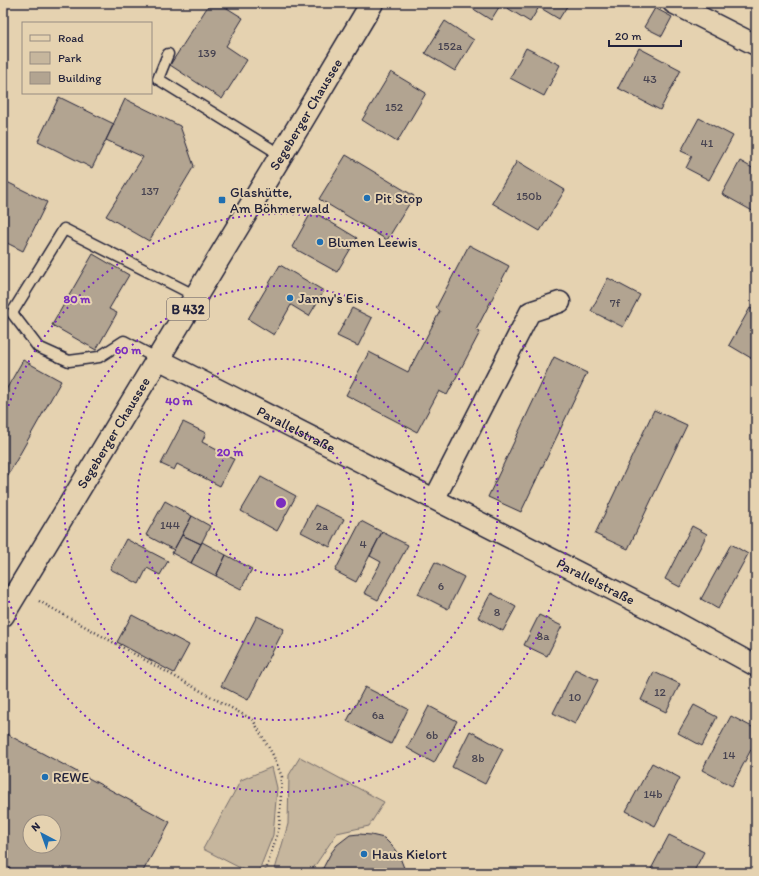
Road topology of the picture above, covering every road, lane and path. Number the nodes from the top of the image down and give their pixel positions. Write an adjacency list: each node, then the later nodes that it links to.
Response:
1 (372, 3): 5 (main road, Segeberger Chaussee / B 432)
2 (673, 3): 3 (street)
3 (756, 45)
4 (168, 54): 5 (lane)
5 (281, 155): 6 (main road, Segeberger Chaussee / B 432)
6 (196, 296): 8 (main road, Segeberger Chaussee / B 432); 8 (lane)
7 (560, 302): 9 (street)
8 (158, 358): 9 (street, Parallelstraße); 10 (main road, Segeberger Chaussee / B 432)
9 (435, 498): 12 (street, Parallelstraße)
10 (19, 590): 11 (main road, Segeberger Chaussee / B 432); 13 (path)
11 (3, 615)
12 (756, 666)
13 (265, 873)

